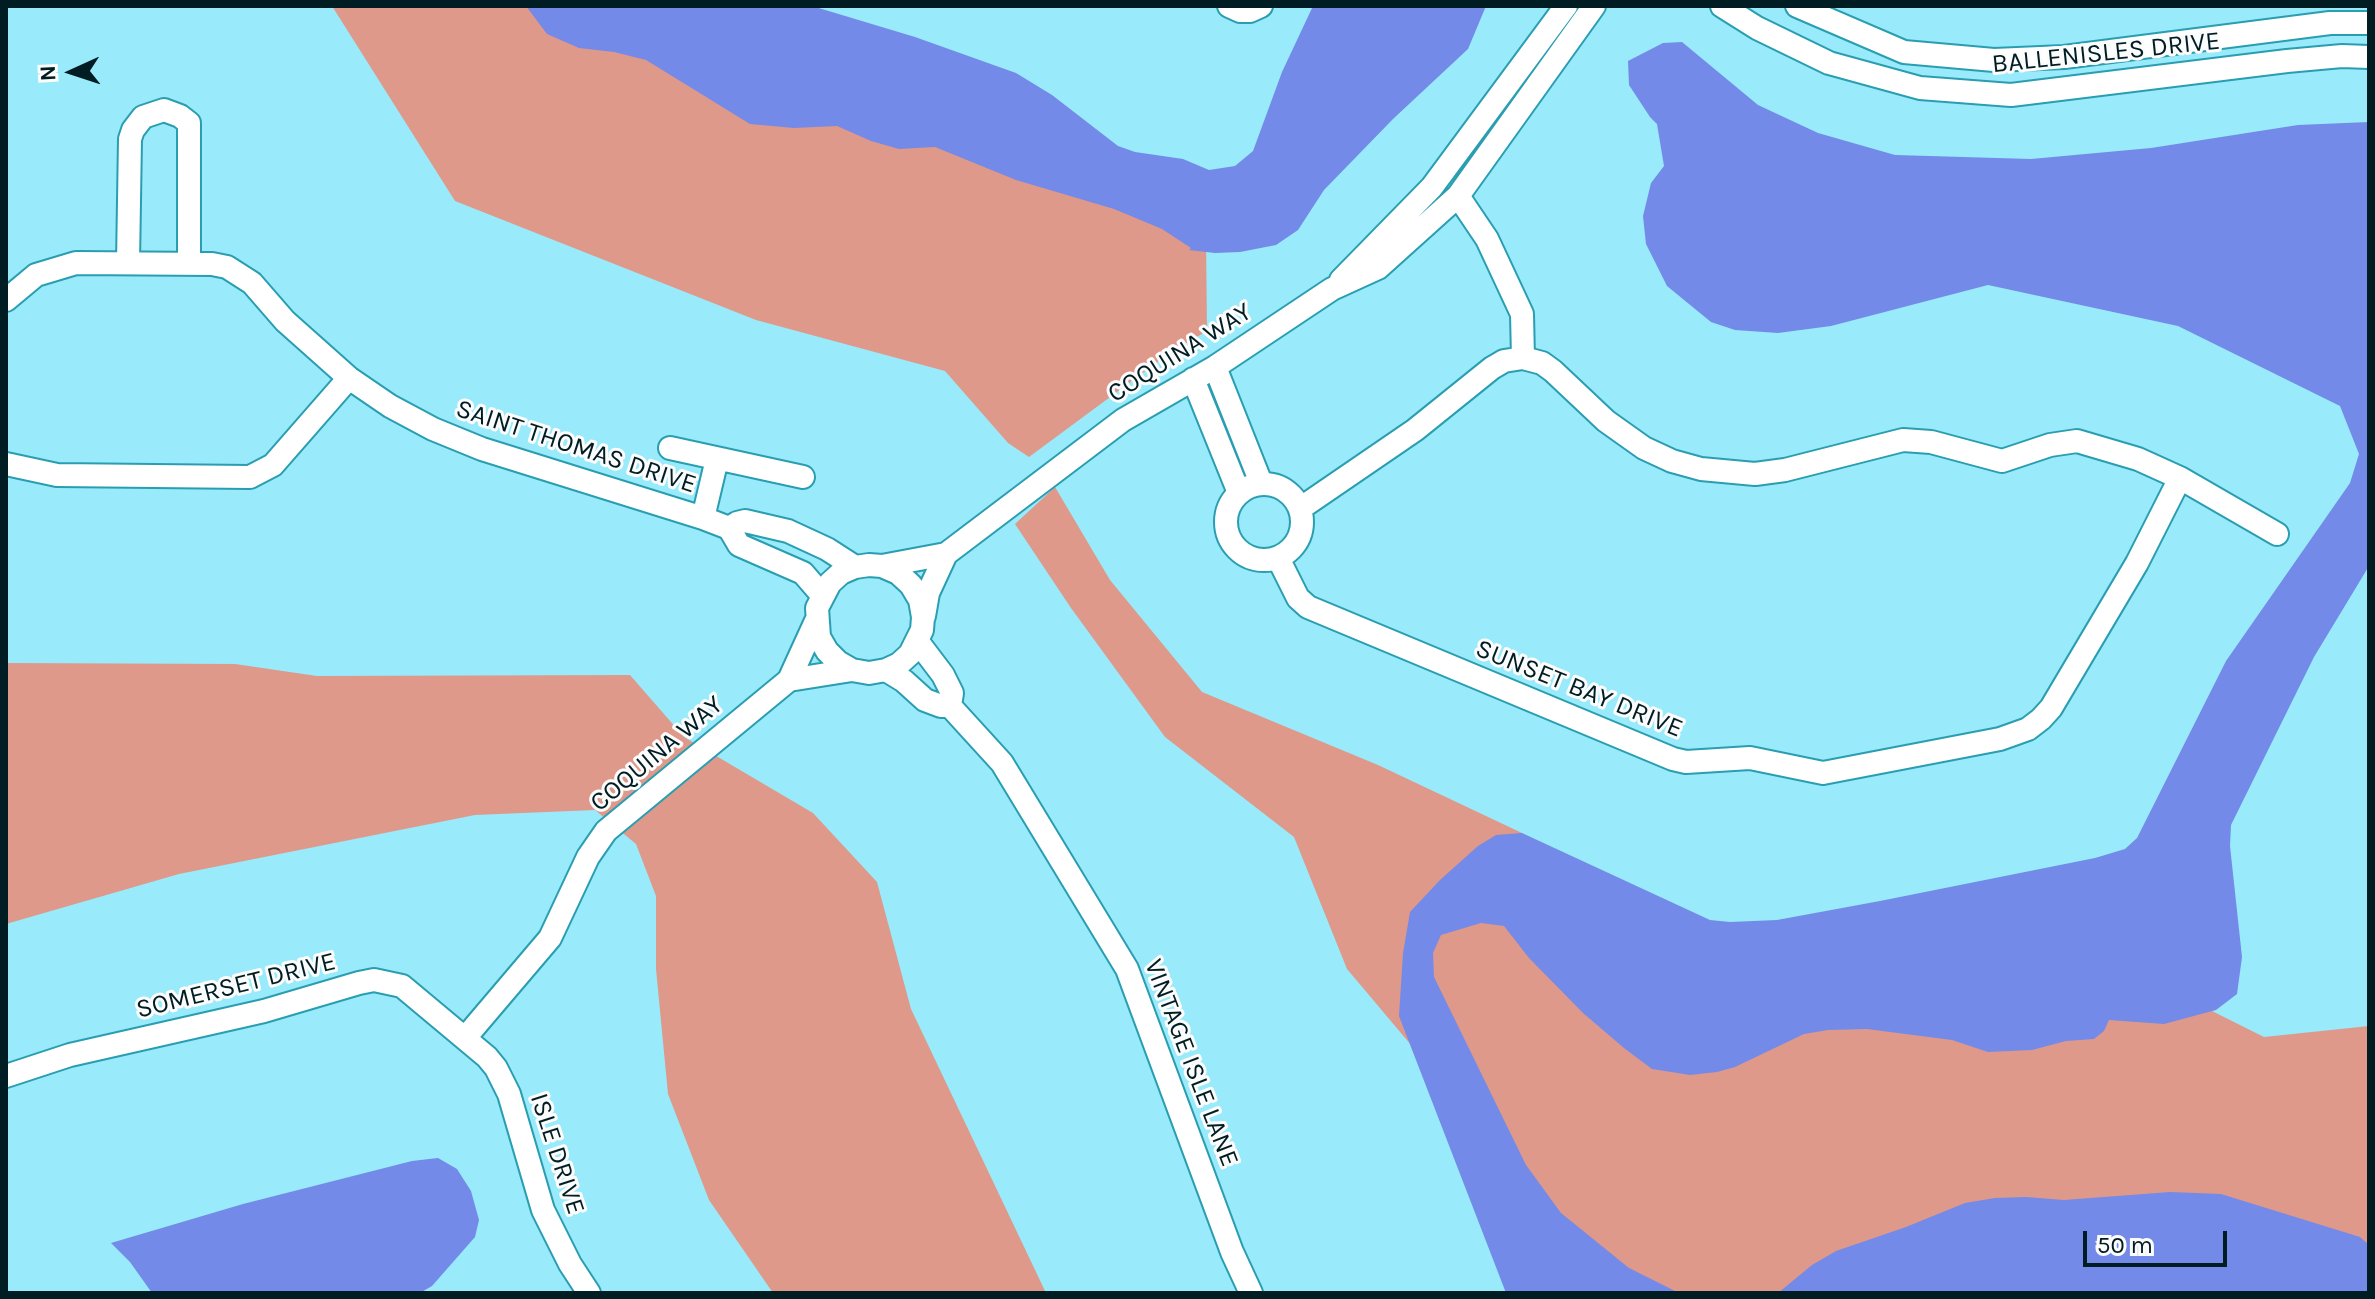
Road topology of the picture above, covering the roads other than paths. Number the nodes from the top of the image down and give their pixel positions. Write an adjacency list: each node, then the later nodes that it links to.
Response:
1 (1229, 6): 2 (street)
2 (1261, 6)
3 (1566, 6): 12 (street, COQUINA WAY)
4 (1594, 6): 9 (street, COQUINA WAY)
5 (1722, 6): 8 (street, BALLENISLES DRIVE)
6 (1797, 6): 7 (street, BALLENISLES DRIVE)
7 (2369, 23)
8 (2369, 57)
9 (1458, 196): 12 (street, COQUINA WAY); 14 (street)
10 (128, 263): 11 (street, SAINT THOMAS DRIVE); 11 (street); 13 (street, SAINT THOMAS DRIVE)
11 (189, 264): 16 (street, SAINT THOMAS DRIVE)
12 (1332, 289): 15 (street, COQUINA WAY)
13 (6, 300)
14 (1523, 358): 22 (street); 25 (street)
15 (1215, 367): 17 (street, COQUINA WAY); 23 (street)
16 (349, 378): 20 (street); 26 (street, SAINT THOMAS DRIVE)
17 (1193, 379): 24 (street); 31 (street, COQUINA WAY)
18 (670, 448): 19 (street, SAINT THOMAS DRIVE)
19 (717, 459): 21 (street, SAINT THOMAS DRIVE); 26 (street, SAINT THOMAS DRIVE)
20 (6, 464)
21 (803, 477)
22 (2180, 478): 29 (street); 32 (street, SUNSET BAY DRIVE)
23 (1261, 483): 24 (street); 25 (street)
24 (1239, 493): 32 (street)
25 (1301, 508): 32 (street)
26 (703, 518): 28 (street, SAINT THOMAS DRIVE)
27 (765, 526): 28 (street, SAINT THOMAS DRIVE); 30 (street); 34 (street, SAINT THOMAS DRIVE)
28 (729, 528): 30 (street, SAINT THOMAS DRIVE)
29 (2277, 534)
30 (759, 552): 35 (street, SAINT THOMAS DRIVE)
31 (946, 554): 33 (street, COQUINA WAY); 36 (street, COQUINA WAY)
32 (1278, 558)
33 (882, 566): 34 (street); 36 (street)
34 (855, 567): 35 (street)
35 (822, 595): 37 (street)
36 (923, 617): 38 (street)
37 (816, 621): 39 (street); 41 (street, COQUINA WAY)
38 (918, 642): 40 (street); 42 (street, VINTAGE ISLE LANE)
39 (852, 670): 40 (street); 41 (street)
40 (886, 670): 42 (street, VINTAGE ISLE LANE)
41 (789, 680): 43 (street, COQUINA WAY)
42 (950, 706): 46 (street, VINTAGE ISLE LANE)
43 (465, 1038): 44 (street, SOMERSET DRIVE); 45 (street, ISLE DRIVE)
44 (6, 1076)
45 (589, 1293)
46 (1251, 1293)

